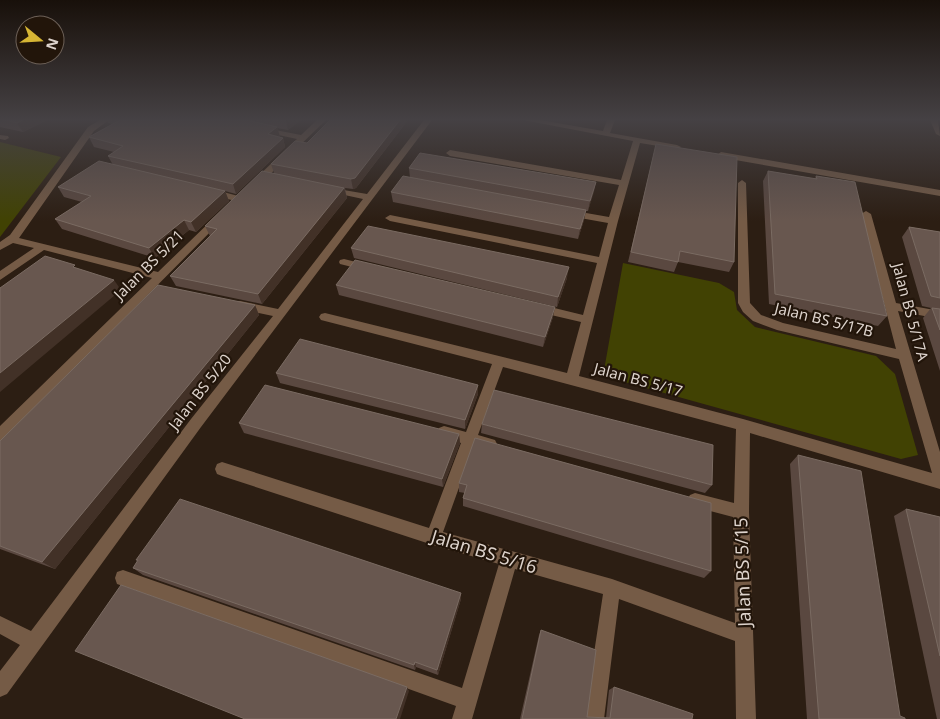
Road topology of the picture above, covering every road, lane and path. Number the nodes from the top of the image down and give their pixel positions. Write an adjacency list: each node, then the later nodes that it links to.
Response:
1 (72, 154): 18 (street)
2 (288, 154): 13 (street, Jalan BS 5/21)
3 (402, 154): 12 (street, Jalan BS 5/20)
4 (453, 154): 7 (street)
5 (633, 154): 7 (street)
6 (715, 154): 11 (street)
7 (624, 182): 17 (street)
8 (742, 183): 35 (street, Jalan BS 5/17B)
9 (320, 188): 12 (street)
10 (201, 189): 13 (street)
11 (940, 193)
12 (368, 197): 31 (street, Jalan BS 5/20)
13 (232, 205): 25 (street, Jalan BS 5/21)
14 (556, 210): 17 (street)
15 (866, 214): 29 (street, Jalan BS 5/17A)
16 (390, 218): 21 (street)
17 (613, 221): 21 (street)
18 (11, 239): 19 (street); 20 (street)
19 (0, 247)
20 (42, 247): 24 (street); 25 (street)
21 (603, 261): 34 (street)
22 (344, 262): 23 (street)
23 (381, 271)
24 (0, 276)
25 (159, 276): 26 (street, Jalan BS 5/21)
26 (150, 286): 27 (street); 40 (street, Jalan BS 5/21)
27 (169, 290)
28 (225, 302): 31 (street)
29 (891, 306): 32 (street); 35 (street, Jalan BS 5/17A)
30 (531, 307): 34 (street)
31 (281, 314): 56 (street, Jalan BS 5/20)
32 (940, 315)
33 (325, 317): 36 (street, Jalan BS 5/17)
34 (588, 320): 37 (street)
35 (904, 355): 46 (street, Jalan BS 5/17A)
36 (499, 361): 37 (street, Jalan BS 5/17); 41 (street)
37 (572, 379): 38 (street, Jalan BS 5/17)
38 (743, 425): 43 (street, Jalan BS 5/17); 49 (street, Jalan BS 5/15)
39 (432, 428): 41 (street)
40 (0, 435)
41 (470, 438): 42 (street); 50 (street)
42 (507, 448)
43 (856, 456): 45 (street); 47 (street, Jalan BS 5/17)
44 (222, 469): 50 (street, Jalan BS 5/16)
45 (859, 476)
46 (940, 476)
47 (940, 482)
48 (685, 497): 49 (street)
49 (741, 512): 55 (street, Jalan BS 5/15)
50 (433, 536): 51 (street, Jalan BS 5/16)
51 (509, 560): 53 (street, Jalan BS 5/16); 58 (street)
52 (123, 578): 58 (street)
53 (612, 588): 55 (street, Jalan BS 5/16); 60 (street)
54 (0, 625): 56 (street)
55 (745, 636): 61 (street, Jalan BS 5/15)
56 (34, 642): 57 (street, Jalan BS 5/20)
57 (0, 687)
58 (467, 700): 59 (street)
59 (462, 719)
60 (594, 719)
61 (746, 719)

